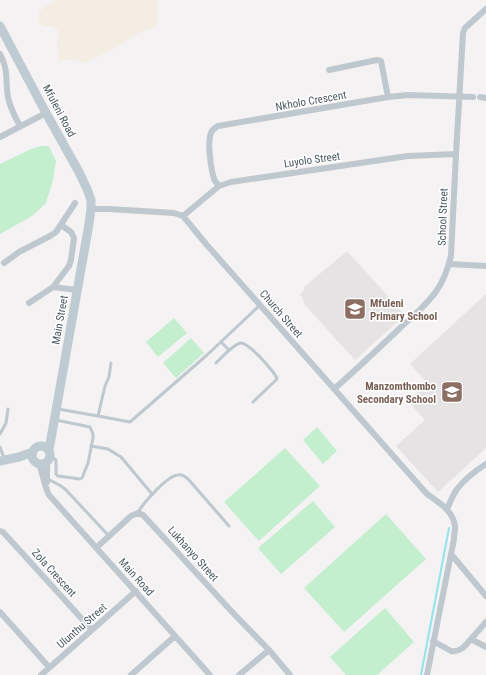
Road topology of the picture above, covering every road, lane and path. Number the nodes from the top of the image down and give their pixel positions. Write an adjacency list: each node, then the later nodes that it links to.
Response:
1 (486, 9): 6 (street, School Street)
2 (0, 26): 10 (street, Mfuleni Road)
3 (0, 54): 5 (street)
4 (329, 70): 9 (street)
5 (8, 96): 8 (street); 11 (street)
6 (459, 96): 7 (street, Nkholo Crescent); 9 (street, Nkholo Crescent); 13 (street, School Street)
7 (480, 97)
8 (0, 98)
9 (388, 98): 14 (street, Nkholo Crescent)
10 (46, 113): 11 (street); 16 (street, Mfuleni Road)
11 (20, 126): 12 (street)
12 (0, 137)
13 (456, 154): 14 (street, Luyolo Street); 20 (street, School Street)
14 (219, 186): 17 (street, Luyolo Street)
15 (75, 203): 18 (street)
16 (91, 209): 17 (street); 23 (street, Main Street)
17 (183, 216): 25 (street, Church Street)
18 (61, 225): 19 (street); 22 (street)
19 (4, 263)
20 (449, 264): 21 (street); 30 (street, School Street)
21 (486, 266)
22 (53, 287): 23 (street); 24 (street)
23 (77, 290): 33 (street, Main Street)
24 (29, 303)
25 (260, 305): 26 (lane); 30 (street, Church Street)
26 (221, 342): 27 (lane); 34 (lane)
27 (229, 350): 29 (lane); 31 (lane)
28 (111, 363): 34 (lane)
29 (216, 363)
30 (334, 389): 46 (street, Church Street)
31 (253, 402)
32 (8, 409): 36 (lane)
33 (56, 409): 34 (lane); 35 (street, Main Street)
34 (98, 416)
35 (54, 420): 37 (lane); 40 (street, Main Street)
36 (0, 434)
37 (91, 446): 40 (lane); 45 (lane)
38 (0, 447): 41 (lane)
39 (19, 457): 40 (street); 40 (street); 41 (street)
40 (44, 457): 43 (street); 44 (street, Main Road)
41 (2, 460)
42 (486, 464): 46 (street)
43 (47, 479): 44 (street); 50 (lane)
44 (48, 492): 51 (street, Main Road)
45 (152, 494): 47 (lane); 48 (lane)
46 (447, 509): 52 (street)
47 (138, 513): 50 (street); 62 (street, Lukhanyo Street)
48 (229, 526)
49 (0, 531): 57 (street, Zola Crescent)
50 (109, 536): 51 (street)
51 (96, 548): 53 (street, Main Road)
52 (451, 554): 54 (street); 60 (street)
53 (136, 591): 57 (street, Ulunthu Street); 58 (street, Main Road)
54 (486, 596)
55 (0, 612): 63 (street)
56 (486, 622): 59 (street)
57 (92, 630): 63 (street, Ulunthu Street)
58 (176, 636): 65 (street); 66 (street, Main Road)
59 (471, 639): 60 (street); 61 (street)
60 (434, 641): 69 (street)
61 (486, 647)
62 (269, 650): 67 (street); 68 (street, Lukhanyo Street)
63 (49, 667): 64 (street, Ulunthu Street)
64 (41, 675)
65 (131, 675)
66 (210, 675)
67 (239, 675)
68 (290, 675)
69 (427, 675)

